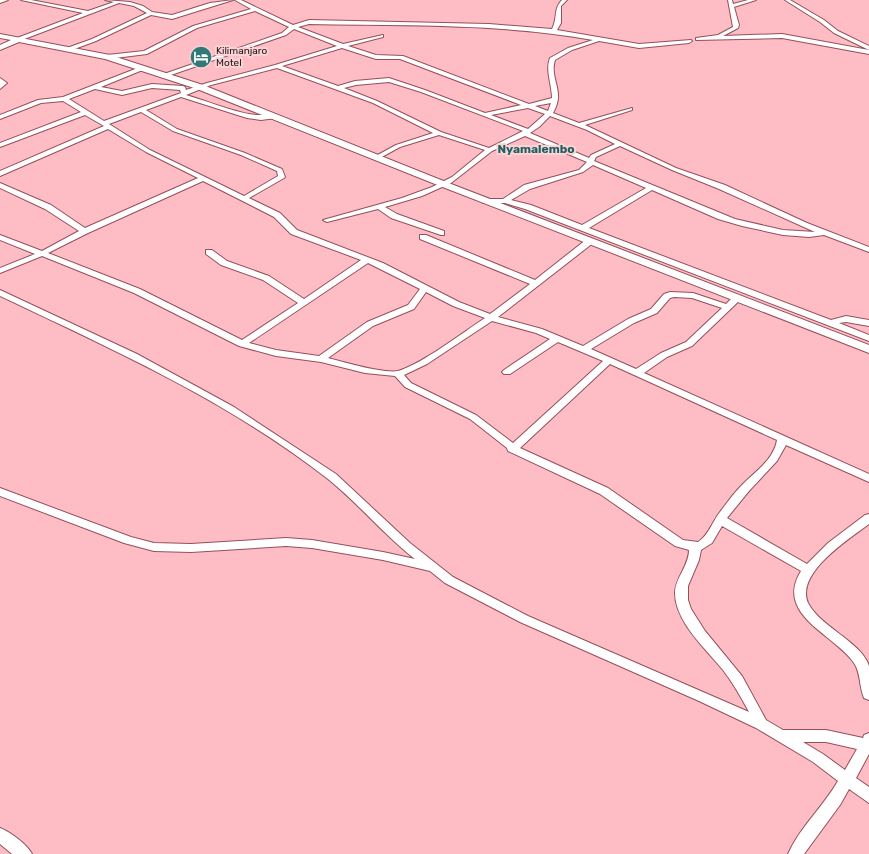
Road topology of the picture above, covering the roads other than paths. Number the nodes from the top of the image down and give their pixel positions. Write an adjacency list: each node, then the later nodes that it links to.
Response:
1 (6, 0): 11 (street)
2 (23, 0): 14 (street)
3 (108, 0): 10 (street)
4 (231, 0): 15 (street)
5 (237, 0): 13 (street)
6 (565, 0): 17 (street)
7 (730, 0): 12 (street)
8 (754, 0): 12 (street)
9 (787, 0): 27 (street)
10 (124, 1): 14 (street); 15 (street)
11 (0, 2)
12 (731, 6): 20 (street)
13 (255, 9): 16 (street); 30 (street)
14 (88, 13): 21 (street)
15 (150, 13): 28 (street)
16 (293, 27): 17 (street); 25 (street); 33 (street)
17 (554, 31): 22 (street)
18 (0, 36): 21 (street)
19 (382, 36): 25 (street)
20 (711, 38): 23 (street); 29 (street)
21 (19, 39): 26 (street); 28 (street)
22 (599, 40): 24 (street); 41 (street)
23 (698, 40)
24 (689, 41)
25 (340, 46): 31 (street); 42 (street)
26 (0, 48)
27 (869, 48)
28 (69, 49): 30 (street)
29 (869, 52)
30 (107, 57): 32 (street)
31 (278, 66): 37 (street); 38 (street)
32 (143, 68): 33 (street); 36 (street)
33 (166, 75): 37 (street)
34 (0, 80): 35 (street)
35 (0, 87)
36 (94, 87): 39 (street); 40 (street)
37 (200, 87): 39 (street); 49 (street)
38 (339, 88): 47 (street); 53 (street)
39 (182, 95): 44 (street); 49 (street)
40 (64, 99): 45 (street); 48 (street)
41 (556, 99): 42 (street); 46 (street)
42 (528, 106): 46 (street); 47 (street)
43 (630, 109): 51 (street)
44 (142, 110): 50 (street); 64 (street)
45 (84, 112): 50 (street); 55 (street)
46 (550, 114): 51 (street); 52 (street)
47 (484, 115): 52 (street)
48 (0, 117)
49 (274, 117): 57 (street)
50 (105, 125): 59 (street); 60 (street)
51 (579, 125): 54 (street)
52 (526, 132): 56 (street); 58 (street)
53 (439, 133): 56 (street); 57 (street)
54 (621, 143): 58 (street); 72 (street)
55 (0, 145)
56 (490, 150): 61 (street)
57 (376, 158): 61 (street)
58 (591, 161): 63 (street); 66 (street)
59 (0, 174)
60 (202, 179): 64 (street); 70 (street)
61 (443, 184): 65 (street); 67 (street)
62 (0, 186): 70 (street)
63 (651, 188): 69 (street); 72 (street)
64 (243, 199): 79 (street)
65 (486, 201): 66 (street); 75 (street)
66 (505, 201): 69 (street)
67 (378, 206): 68 (street); 71 (street)
68 (327, 220)
69 (583, 228): 88 (street)
70 (85, 231): 78 (street)
71 (441, 232)
72 (823, 233): 76 (street)
73 (0, 237): 78 (street)
74 (423, 237): 81 (street)
75 (590, 241): 81 (street); 84 (street)
76 (869, 250)
77 (209, 252): 85 (street)
78 (41, 254): 80 (street); 92 (street)
79 (367, 260): 82 (street); 85 (street)
80 (0, 270)
81 (536, 283): 87 (street)
82 (424, 290): 87 (street); 95 (street)
83 (0, 293): 107 (street)
84 (737, 298): 86 (street); 94 (street)
85 (303, 302): 92 (street)
86 (728, 308): 93 (street); 98 (street)
87 (492, 318): 90 (street); 99 (street)
88 (830, 323): 89 (street); 91 (street)
89 (869, 323)
90 (557, 338): 93 (street); 97 (street)
91 (869, 338)
92 (242, 344): 95 (street)
93 (584, 349): 96 (street)
94 (869, 349)
95 (321, 359): 99 (street)
96 (609, 360): 98 (street); 101 (street)
97 (507, 372)
98 (637, 373): 100 (street)
99 (398, 374): 101 (street)
100 (782, 440): 102 (street); 105 (street)
101 (512, 448): 106 (street)
102 (869, 478)
103 (0, 492): 107 (street)
104 (869, 518): 108 (street)
105 (721, 520): 106 (street); 108 (street)
106 (695, 547): 110 (street)
107 (433, 568): 110 (street)
108 (809, 570): 109 (street)
109 (869, 694)
110 (761, 724): 111 (street)
111 (782, 736): 112 (street); 113 (street)
112 (868, 742): 113 (street)
113 (848, 779): 114 (street); 117 (street)
114 (869, 796)
115 (0, 835): 116 (street)
116 (24, 854)
117 (796, 854)

